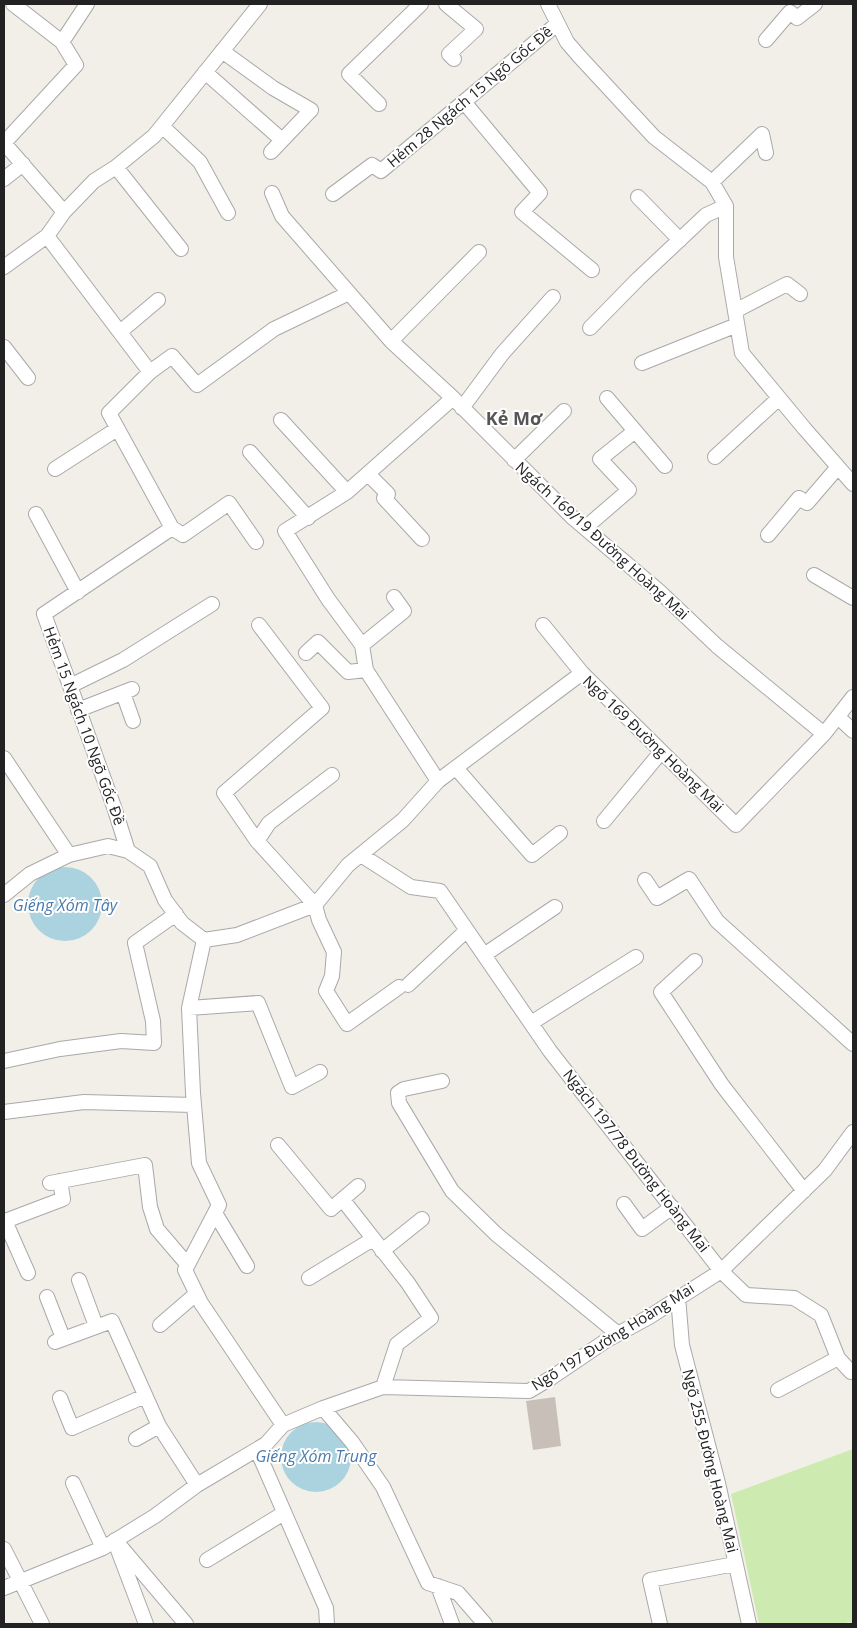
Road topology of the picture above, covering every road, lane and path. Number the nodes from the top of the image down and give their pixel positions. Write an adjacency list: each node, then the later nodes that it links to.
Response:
1 (13, 4): 10 (lane)
2 (87, 4): 10 (lane)
3 (260, 4): 11 (lane)
4 (420, 4): 15 (lane)
5 (446, 4): 12 (lane)
6 (548, 4): 8 (lane)
7 (815, 4): 9 (lane)
8 (557, 24): 14 (lane, Hẻm 28 Ngách 15 Ngõ Gốc Đề); 23 (lane)
9 (766, 40)
10 (62, 42): 20 (lane)
11 (222, 51): 13 (lane); 17 (lane)
12 (454, 59)
13 (205, 72): 16 (lane); 17 (lane)
14 (464, 102): 25 (lane, Hẻm 28 Ngách 15 Ngõ Gốc Đề); 35 (lane)
15 (379, 104)
16 (162, 126): 21 (lane); 29 (lane)
17 (282, 140): 18 (lane)
18 (271, 152)
19 (766, 153): 23 (lane)
20 (23, 164): 22 (lane); 28 (lane)
21 (116, 167): 28 (lane); 32 (lane)
22 (4, 179)
23 (712, 182): 27 (lane)
24 (272, 193): 36 (lane, Ngách 169/19 Đường Hoàng Mai)
25 (333, 194)
26 (638, 197): 31 (lane)
27 (726, 206): 31 (lane); 40 (lane)
28 (64, 212): 30 (lane)
29 (228, 213)
30 (47, 236): 34 (lane); 43 (lane)
31 (680, 240): 42 (lane)
32 (181, 249)
33 (479, 252): 44 (lane)
34 (4, 267)
35 (592, 270)
36 (350, 293): 44 (lane, Ngách 169/19 Đường Hoàng Mai); 47 (lane)
37 (800, 294): 40 (lane)
38 (553, 297): 51 (lane)
39 (158, 300): 43 (lane)
40 (735, 311): 41 (lane)
41 (737, 325): 46 (lane); 50 (lane)
42 (590, 328)
43 (120, 332): 47 (lane)
44 (391, 341): 51 (lane, Ngách 169/19 Đường Hoàng Mai)
45 (4, 347): 48 (lane)
46 (642, 363)
47 (150, 372): 54 (lane)
48 (28, 378)
49 (607, 398): 55 (lane)
50 (779, 398): 57 (lane); 60 (lane)
51 (458, 403): 58 (lane, Ngách 169/19 Đường Hoàng Mai); 62 (lane)
52 (564, 411): 58 (lane)
53 (281, 420): 64 (lane)
54 (117, 429): 61 (lane); 67 (lane)
55 (635, 431): 59 (lane); 68 (lane)
56 (250, 452): 66 (lane)
57 (715, 457)
58 (514, 460): 68 (lane, Ngách 169/19 Đường Hoàng Mai)
59 (665, 466)
60 (838, 467): 63 (lane); 69 (lane)
61 (56, 469)
62 (368, 474): 64 (lane); 70 (lane)
63 (853, 484)
64 (347, 492): 66 (lane)
65 (36, 514): 73 (lane)
66 (308, 518): 79 (lane)
67 (172, 528): 71 (lane); 73 (lane, Hẻm 15 Ngách 10 Ngõ Gốc Đề)
68 (584, 528): 89 (lane, Ngách 169/19 Đường Hoàng Mai)
69 (768, 535)
70 (422, 539)
71 (256, 542)
72 (814, 575): 75 (lane)
73 (78, 592): 83 (lane, Hẻm 15 Ngách 10 Ngõ Gốc Đề)
74 (394, 597): 79 (lane)
75 (853, 598)
76 (212, 604): 83 (lane)
77 (259, 625): 97 (lane)
78 (543, 625): 82 (lane)
79 (362, 645): 81 (lane)
80 (306, 653): 81 (lane)
81 (366, 670): 94 (lane)
82 (582, 673): 90 (lane, Ngõ 169 Đường Hoàng Mai); 92 (lane, Ngõ 169 Đường Hoàng Mai)
83 (70, 686): 85 (lane, Hẻm 15 Ngách 10 Ngõ Gốc Đề)
84 (853, 698): 86 (lane, Ngõ 169 Đường Hoàng Mai)
85 (78, 710): 87 (lane); 98 (lane, Hẻm 15 Ngách 10 Ngõ Gốc Đề)
86 (838, 717): 88 (lane); 89 (lane, Ngõ 169 Đường Hoàng Mai)
87 (133, 721)
88 (853, 731)
89 (824, 734): 90 (lane, Ngõ 169 Đường Hoàng Mai)
90 (662, 752): 95 (lane)
91 (4, 758): 99 (lane)
92 (456, 768): 94 (lane, Ngõ 169 Đường Hoàng Mai); 96 (lane)
93 (332, 775): 97 (lane)
94 (438, 781): 100 (lane, Ngõ 169 Đường Hoàng Mai)
95 (604, 820)
96 (560, 833)
97 (257, 840): 103 (lane)
98 (128, 851): 99 (lane); 105 (lane)
99 (69, 855): 102 (lane)
100 (361, 855): 103 (lane, Ngõ 169 Đường Hoàng Mai); 106 (lane, Ngách 197/78 Đường Hoàng Mai)
101 (645, 880): 113 (lane)
102 (4, 895)
103 (315, 905): 106 (lane); 107 (lane, Ngõ 169 Đường Hoàng Mai)
104 (555, 907): 108 (lane)
105 (176, 914): 107 (lane); 114 (lane)
106 (467, 930): 108 (lane, Ngách 197/78 Đường Hoàng Mai)
107 (204, 940): 111 (lane)
108 (484, 955): 112 (lane, Ngách 197/78 Đường Hoàng Mai)
109 (636, 957): 112 (lane)
110 (695, 961): 122 (lane)
111 (189, 1008): 115 (lane); 117 (lane)
112 (531, 1023): 125 (lane, Ngách 197/78 Đường Hoàng Mai)
113 (853, 1044)
114 (4, 1061)
115 (320, 1072)
116 (442, 1081): 141 (lane)
117 (194, 1104): 118 (lane); 126 (lane)
118 (4, 1112)
119 (853, 1132): 122 (lane, Ngõ 197 Đường Hoàng Mai)
120 (278, 1145): 123 (lane)
121 (358, 1186): 123 (lane)
122 (804, 1191): 132 (lane, Ngõ 197 Đường Hoàng Mai)
123 (343, 1200): 128 (lane)
124 (624, 1204): 125 (lane)
125 (672, 1207): 132 (lane, Ngách 197/78 Đường Hoàng Mai)
126 (215, 1213): 130 (lane); 131 (lane)
127 (422, 1219): 129 (lane)
128 (373, 1239): 129 (lane); 134 (lane)
129 (382, 1251): 144 (lane)
130 (188, 1264): 133 (lane); 136 (lane)
131 (247, 1266)
132 (721, 1271): 138 (lane, Ngõ 197 Đường Hoàng Mai); 142 (lane, Ngách 197/78 Đường Hoàng Mai)
133 (28, 1273)
134 (309, 1278)
135 (79, 1280): 140 (lane)
136 (196, 1294): 139 (lane); 149 (lane)
137 (47, 1297): 140 (lane)
138 (678, 1297): 141 (lane, Ngõ 197 Đường Hoàng Mai); 159 (lane, Ngõ 255 Đường Hoàng Mai)
139 (160, 1325)
140 (96, 1326): 146 (lane)
141 (618, 1334): 144 (lane, Ngõ 197 Đường Hoàng Mai)
142 (838, 1358): 143 (lane); 145 (lane)
143 (853, 1372)
144 (383, 1387): 148 (lane, Ngõ 197 Đường Hoàng Mai)
145 (778, 1390)
146 (145, 1396): 147 (lane); 150 (lane)
147 (60, 1398)
148 (323, 1408): 149 (lane, Ngõ 197 Đường Hoàng Mai); 161 (lane)
149 (283, 1425): 152 (lane, Ngõ 197 Đường Hoàng Mai)
150 (160, 1426): 151 (lane); 154 (lane)
151 (136, 1439)
152 (257, 1450): 154 (lane, Ngõ 197 Đường Hoàng Mai); 155 (lane)
153 (73, 1483): 156 (lane)
154 (197, 1486): 156 (lane, Ngõ 197 Đường Hoàng Mai)
155 (284, 1513): 158 (lane); 166 (lane)
156 (109, 1544): 160 (lane, Ngõ 197 Đường Hoàng Mai); 164 (lane); 165 (lane)
157 (4, 1549): 160 (lane)
158 (207, 1560)
159 (735, 1564): 169 (lane); 170 (lane, Ngõ 255 Đường Hoàng Mai)
160 (20, 1581): 162 (lane, Ngõ 197 Đường Hoàng Mai); 163 (lane)
161 (438, 1586): 167 (lane); 168 (lane)
162 (4, 1588)
163 (42, 1624)
164 (146, 1624)
165 (186, 1624)
166 (327, 1624)
167 (452, 1624)
168 (485, 1624)
169 (660, 1624)
170 (749, 1624)

